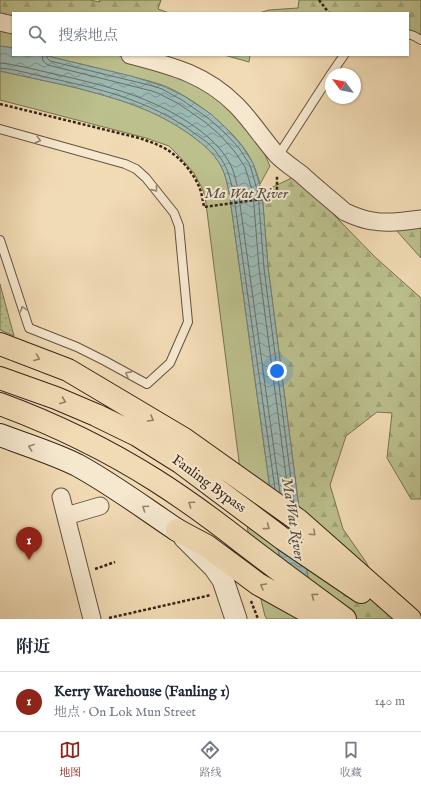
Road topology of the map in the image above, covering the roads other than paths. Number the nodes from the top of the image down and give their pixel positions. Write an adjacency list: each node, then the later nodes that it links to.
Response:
1 (0, 22): 2 (street)
2 (12, 25)
3 (409, 34): 4 (lane)
4 (421, 40)
5 (134, 56): 10 (street)
6 (343, 56): 7 (lane)
7 (335, 68)
8 (325, 83): 10 (lane)
9 (0, 129): 12 (lane, one-way to 12)
10 (278, 156): 11 (street)
11 (421, 219)
12 (0, 240)
13 (0, 344): 26 (highway, one-way to 26)
14 (0, 378): 25 (highway, Fanling Bypass, one-way to 25)
15 (0, 404): 24 (highway, Fanling Bypass, one-way to 15)
16 (0, 435): 20 (main road, one-way to 16)
17 (61, 497): 19 (street)
18 (100, 506): 19 (street)
19 (66, 516): 21 (street)
20 (177, 530): 22 (street); 23 (highway, one-way to 20)
21 (100, 619)
22 (236, 619)
23 (321, 619)
24 (345, 619)
25 (402, 619)
26 (410, 619)

